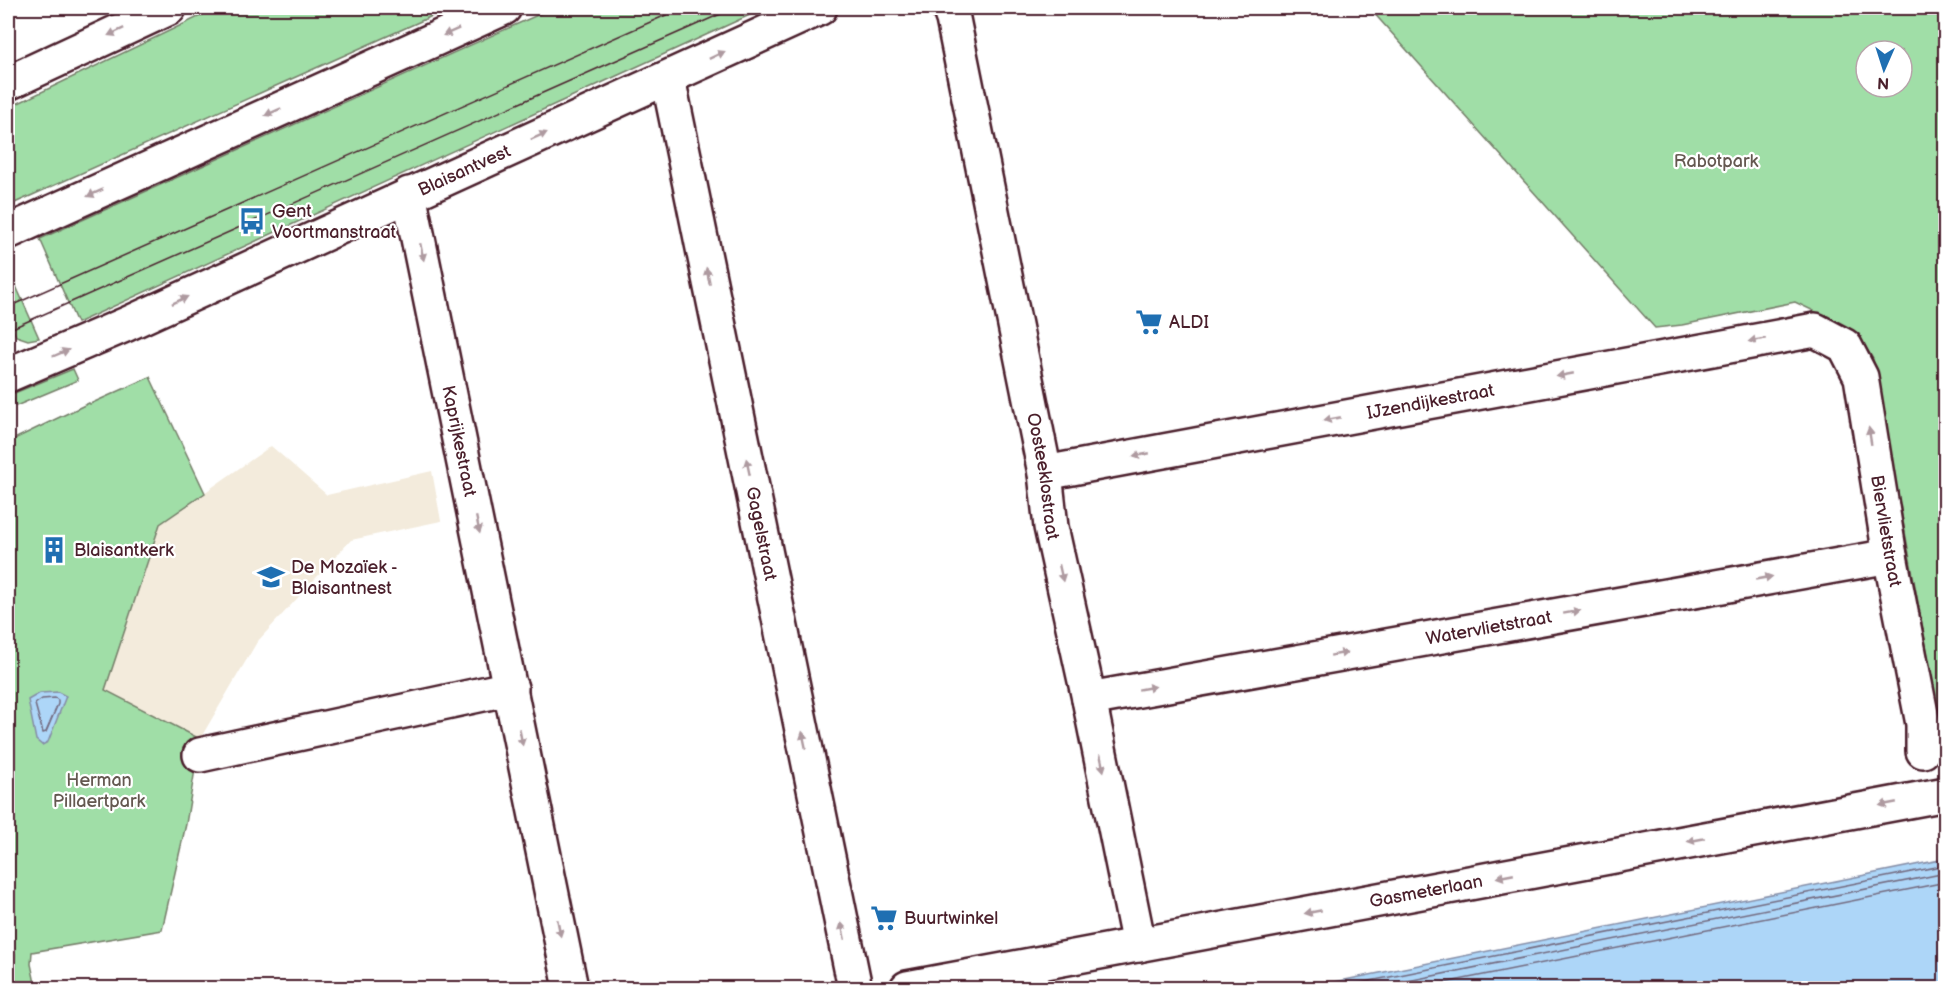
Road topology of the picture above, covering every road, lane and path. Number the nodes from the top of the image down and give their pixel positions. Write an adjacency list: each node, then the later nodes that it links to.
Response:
1 (169, 8): 6 (street, one-way to 6)
2 (504, 8): 8 (street, one-way to 8)
3 (820, 8): 5 (street, Blaisantvest, one-way to 3)
4 (949, 8): 11 (street, Oosteeklostraat)
5 (668, 78): 7 (street, Blaisantvest, one-way to 5); 20 (street, Gagelstraat, one-way to 5)
6 (8, 83)
7 (410, 194): 10 (street, Blaisantvest, one-way to 7); 13 (street, Kaprijkestraat, one-way to 13)
8 (8, 232)
9 (1815, 330): 11 (street, IJzendijkestraat, one-way to 11); 12 (street, Biervlietstraat, one-way to 9)
10 (8, 375)
11 (1045, 473): 14 (street, Oosteeklostraat, one-way to 14)
12 (1890, 556): 14 (street, Watervlietstraat, one-way to 12); 15 (street, Biervlietstraat)
13 (511, 688): 16 (street); 19 (street, Kaprijkestraat, one-way to 19)
14 (1089, 699): 18 (street, Oosteeklostraat, one-way to 18)
15 (1923, 751)
16 (200, 755)
17 (1946, 794): 18 (street, Gasmeterlaan, one-way to 18)
18 (1139, 945): 21 (street, Gasmeterlaan)
19 (571, 988)
20 (855, 988)
21 (907, 988)

